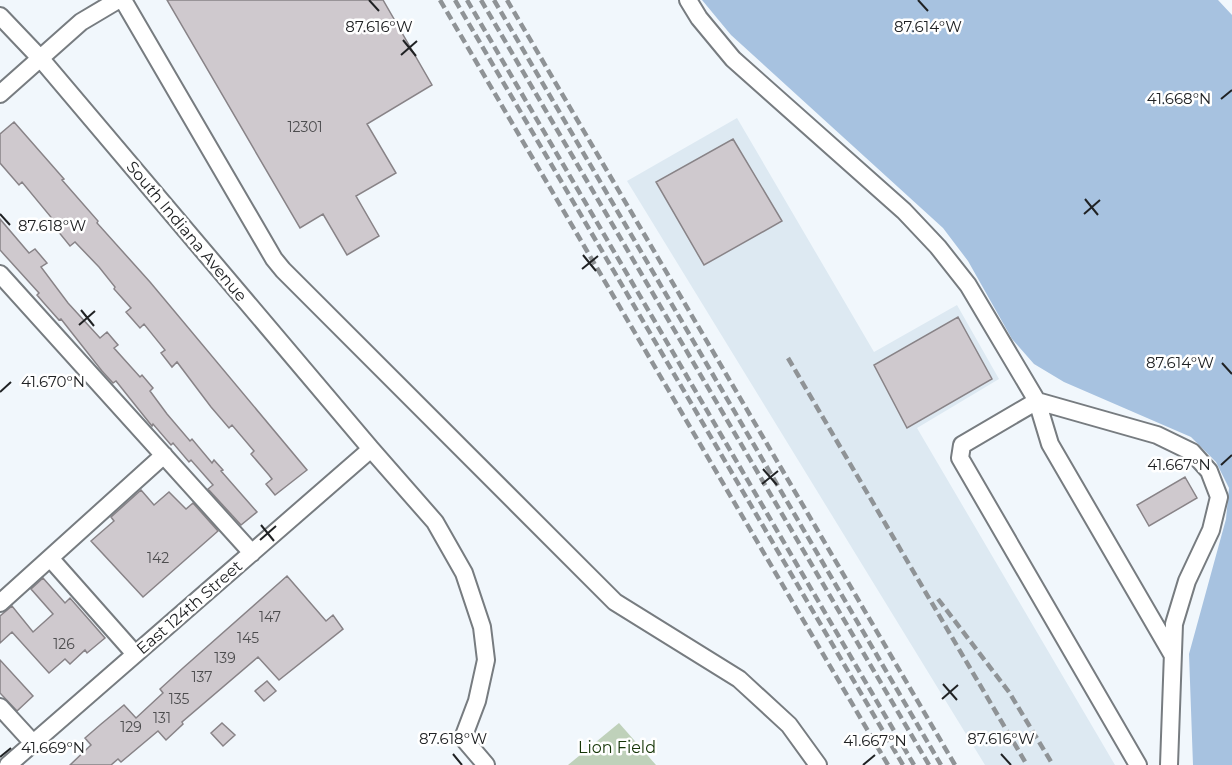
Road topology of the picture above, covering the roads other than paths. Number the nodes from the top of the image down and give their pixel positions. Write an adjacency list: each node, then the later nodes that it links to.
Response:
1 (120, 0): 4 (street); 19 (street)
2 (688, 0): 7 (street)
3 (0, 16): 4 (street, South Indiana Avenue)
4 (41, 59): 5 (street); 8 (street, South Indiana Avenue)
5 (0, 94)
6 (0, 274): 9 (street)
7 (1037, 401): 14 (street); 14 (street); 20 (street)
8 (371, 449): 10 (street, East 124th Street); 18 (street, South Indiana Avenue)
9 (164, 455): 10 (street); 11 (street)
10 (252, 553): 13 (street, East 124th Street)
11 (50, 558): 12 (street); 13 (street)
12 (0, 603)
13 (135, 654): 16 (street, East 124th Street)
14 (1173, 655): 21 (street)
15 (0, 707): 16 (street)
16 (33, 743): 17 (street, East 124th Street)
17 (8, 765)
18 (486, 765)
19 (818, 765)
20 (1138, 765)
21 (1169, 765)

